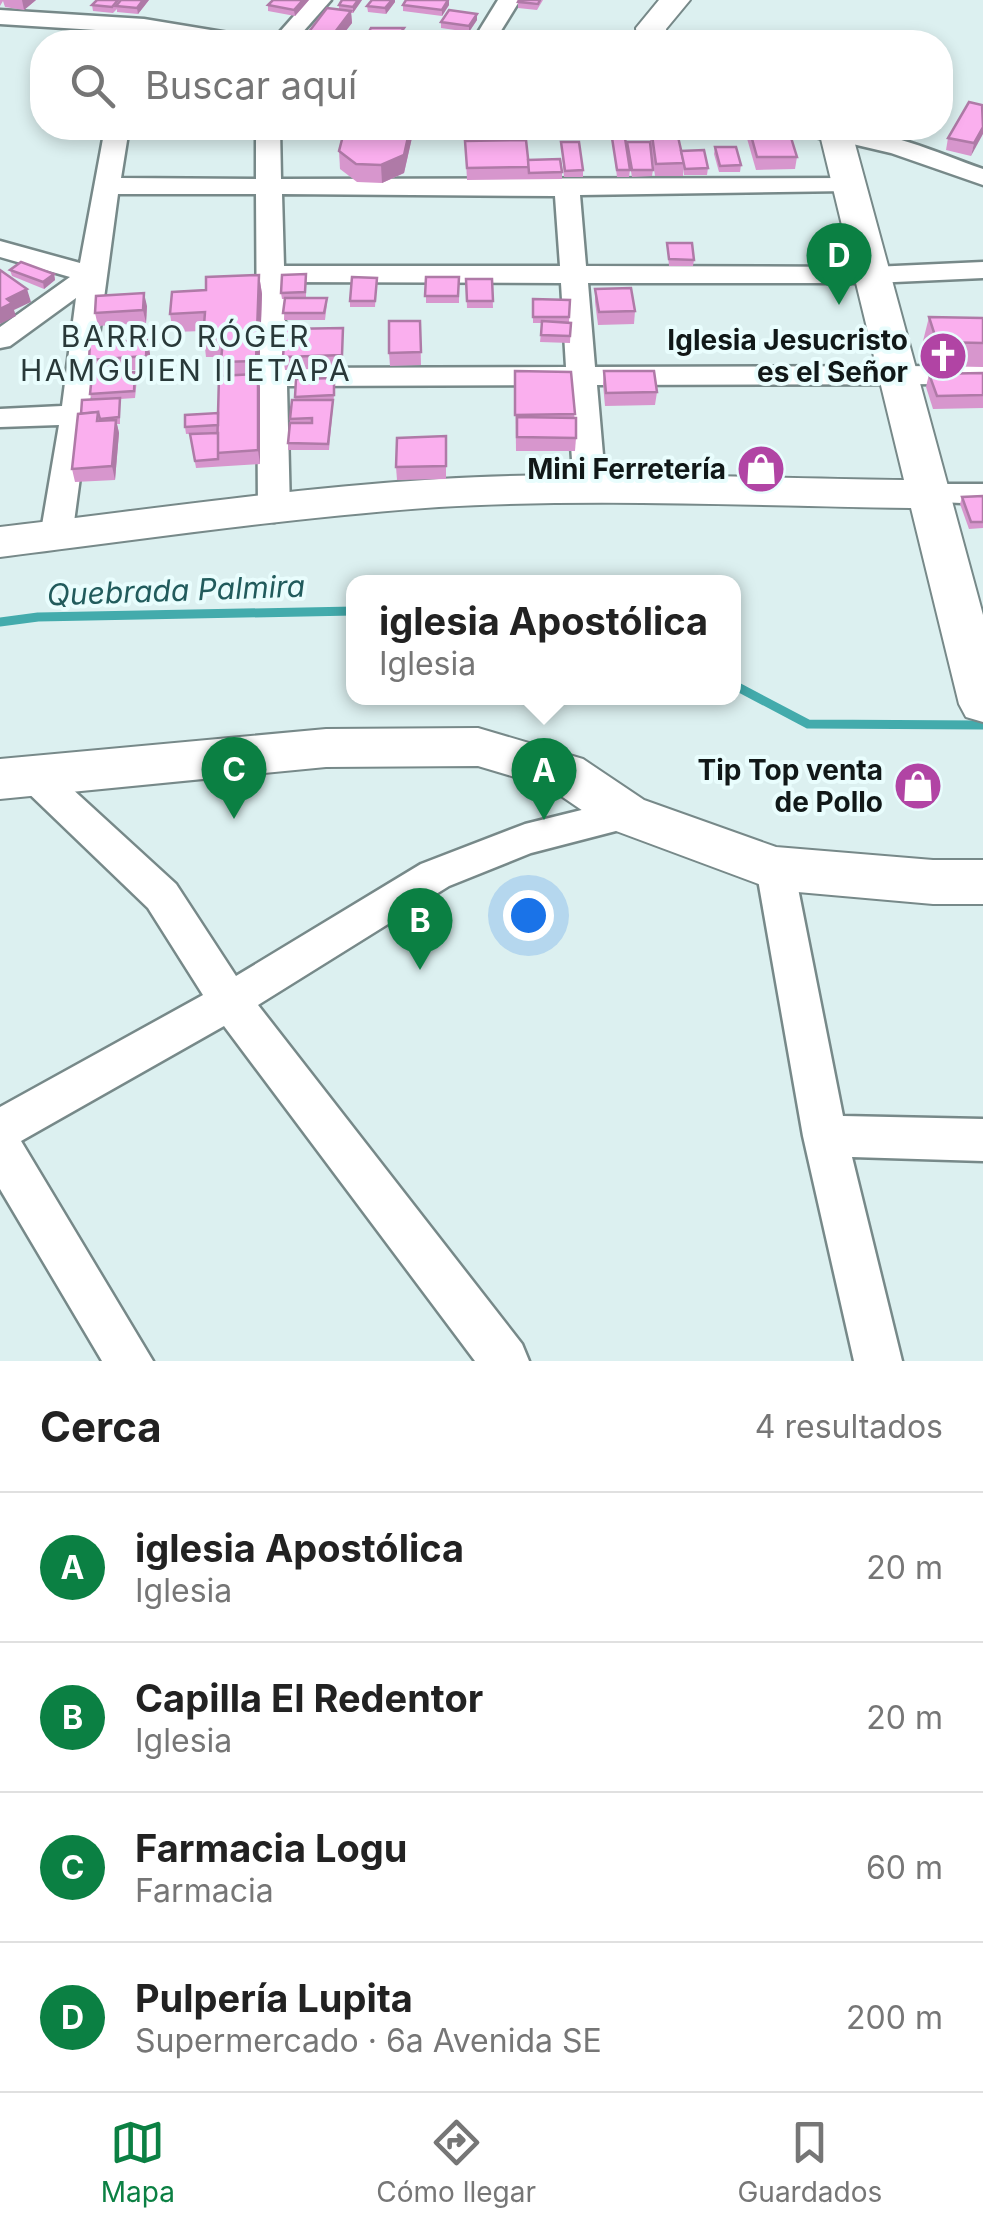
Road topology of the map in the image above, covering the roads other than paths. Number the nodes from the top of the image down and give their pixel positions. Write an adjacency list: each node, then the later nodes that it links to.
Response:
1 (169, 0): 7 (street)
2 (320, 0): 8 (street)
3 (674, 0): 10 (street)
4 (502, 1): 9 (street)
5 (0, 17): 6 (street)
6 (108, 30)
7 (144, 30)
8 (293, 30)
9 (489, 30)
10 (651, 30)
11 (115, 140): 17 (street)
12 (268, 140): 18 (street)
13 (832, 140): 16 (street)
14 (868, 140): 15 (street)
15 (983, 177)
16 (848, 183): 19 (street); 25 (street)
17 (109, 186): 18 (street); 22 (street)
18 (270, 188): 19 (street); 23 (street)
19 (567, 188): 24 (street)
20 (0, 248): 22 (street)
21 (983, 270): 25 (street)
22 (91, 274): 26 (street); 31 (street)
23 (272, 274): 24 (street); 30 (street)
24 (574, 274): 25 (street); 29 (street)
25 (873, 276): 27 (street)
26 (0, 340)
27 (897, 375): 28 (street); 29 (street); 34 (street)
28 (983, 375)
29 (582, 376): 30 (street); 33 (street)
30 (275, 377): 36 (street)
31 (73, 415): 32 (street); 37 (street)
32 (0, 418)
33 (590, 490): 34 (street); 36 (street)
34 (929, 494): 35 (street); 39 (street)
35 (983, 494)
36 (274, 512): 37 (street)
37 (56, 537): 38 (street)
38 (0, 542)
39 (976, 647): 40 (street)
40 (983, 704)
41 (16, 777): 42 (street); 45 (street)
42 (626, 814): 43 (street); 45 (street)
43 (776, 868): 44 (street); 47 (street)
44 (983, 882)
45 (230, 1001): 46 (street); 51 (street)
46 (0, 1130)
47 (825, 1136): 48 (street); 52 (street)
48 (983, 1140)
49 (0, 1148): 50 (street)
50 (129, 1361)
51 (505, 1361)
52 (878, 1361)

